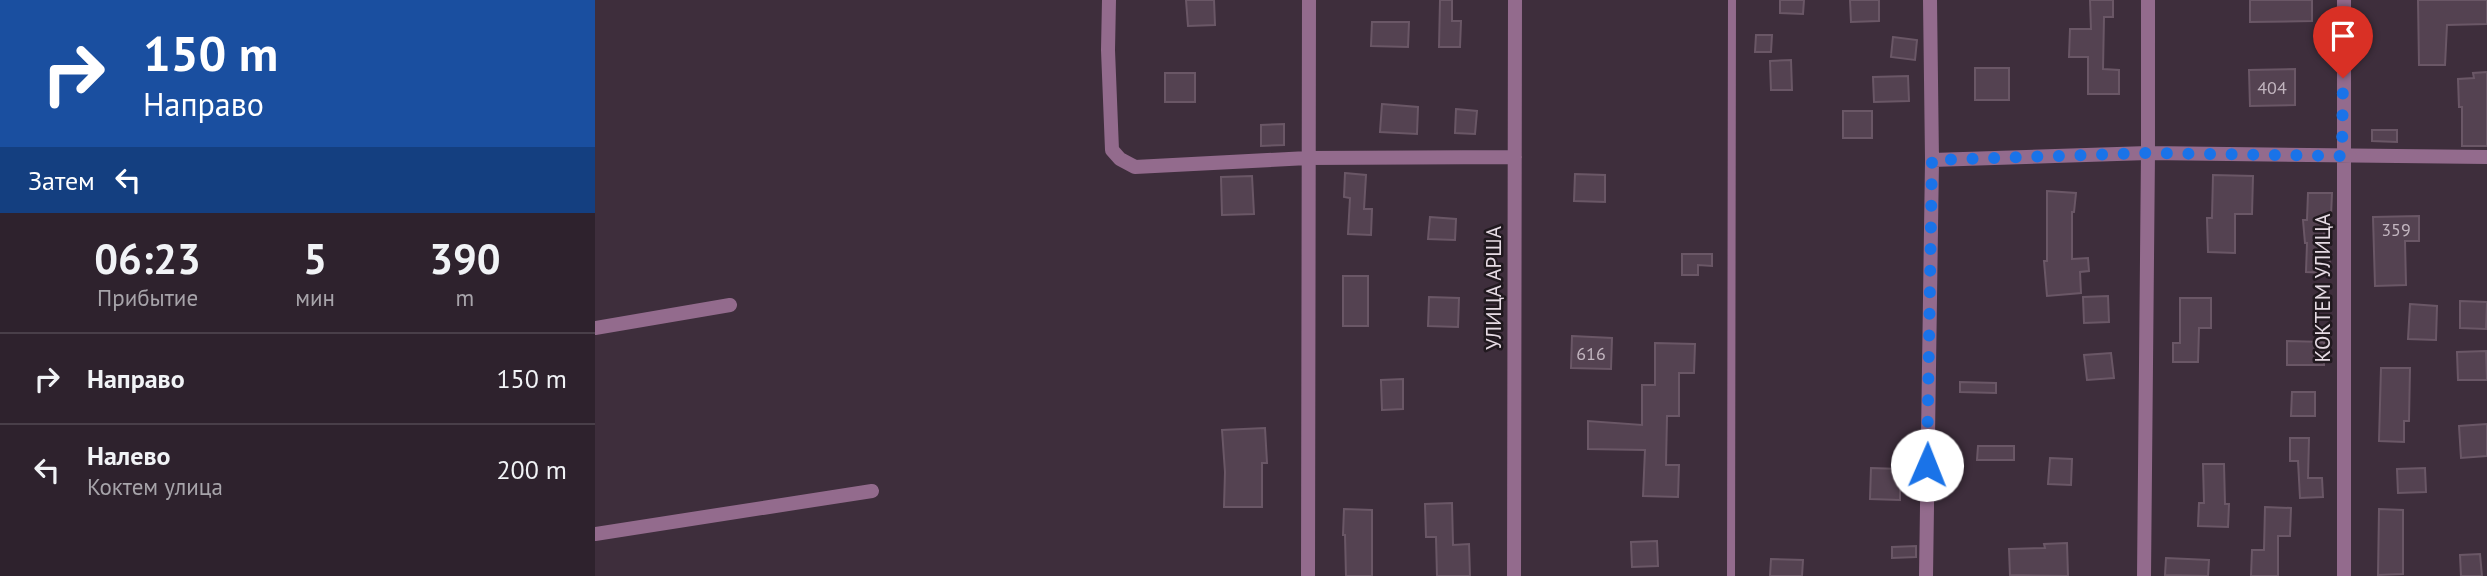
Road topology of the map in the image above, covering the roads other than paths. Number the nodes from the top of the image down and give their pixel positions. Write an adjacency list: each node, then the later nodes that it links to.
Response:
1 (1109, 0): 12 (street)
2 (1309, 0): 12 (street)
3 (1515, 0): 10 (street, УЛИЦА АРША)
4 (1732, 0): 20 (lane)
5 (1930, 0): 13 (street)
6 (2148, 0): 8 (street)
7 (2344, 0): 9 (street, КОКТЕМ УЛИЦА)
8 (2148, 153): 9 (street); 13 (street); 22 (street)
9 (2342, 156): 11 (street); 23 (street, КОКТЕМ УЛИЦА)
10 (1515, 157): 12 (street); 19 (street, УЛИЦА АРША)
11 (2487, 157)
12 (1308, 158): 18 (street)
13 (1932, 160): 21 (street)
14 (730, 306): 15 (street)
15 (595, 328)
16 (872, 491): 17 (street)
17 (595, 534)
18 (1308, 576)
19 (1514, 576)
20 (1731, 576)
21 (1926, 576)
22 (2144, 576)
23 (2344, 576)

